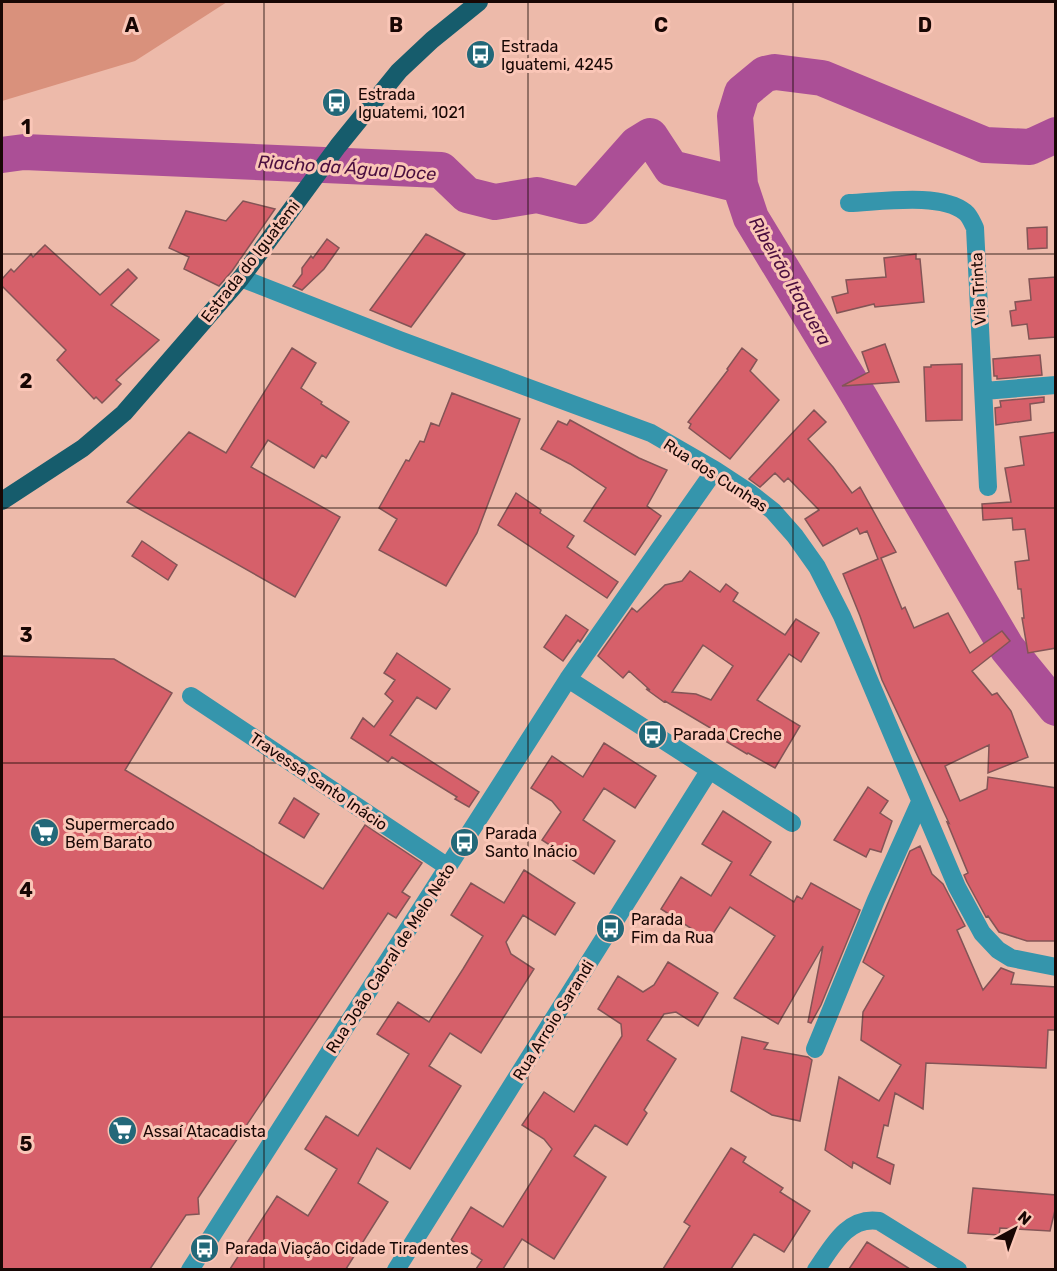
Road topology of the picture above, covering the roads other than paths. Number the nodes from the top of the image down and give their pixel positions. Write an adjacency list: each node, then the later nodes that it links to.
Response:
1 (479, 2): 3 (main road, Estrada do Iguatemi)
2 (849, 203): 5 (street, Vila Trinta)
3 (241, 278): 6 (street, Rua dos Cunhas); 8 (main road, Estrada do Iguatemi)
4 (1056, 385): 5 (street)
5 (984, 391): 7 (street, Vila Trinta)
6 (715, 470): 9 (street, Rua João Cabral de Melo Neto); 12 (street, Rua dos Cunhas)
7 (988, 487)
8 (2, 501)
9 (568, 679): 11 (street); 14 (street, Rua João Cabral de Melo Neto)
10 (191, 696): 14 (street, Travessa Santo Inácio)
11 (709, 771): 13 (street); 18 (street, Rua Arroio Sarandi)
12 (920, 802): 15 (street, Rua dos Cunhas); 16 (street)
13 (792, 823)
14 (448, 867): 17 (street, Rua João Cabral de Melo Neto)
15 (1056, 967)
16 (815, 1049)
17 (190, 1269)
18 (396, 1269)
19 (816, 1269): 20 (street)
20 (958, 1269)

